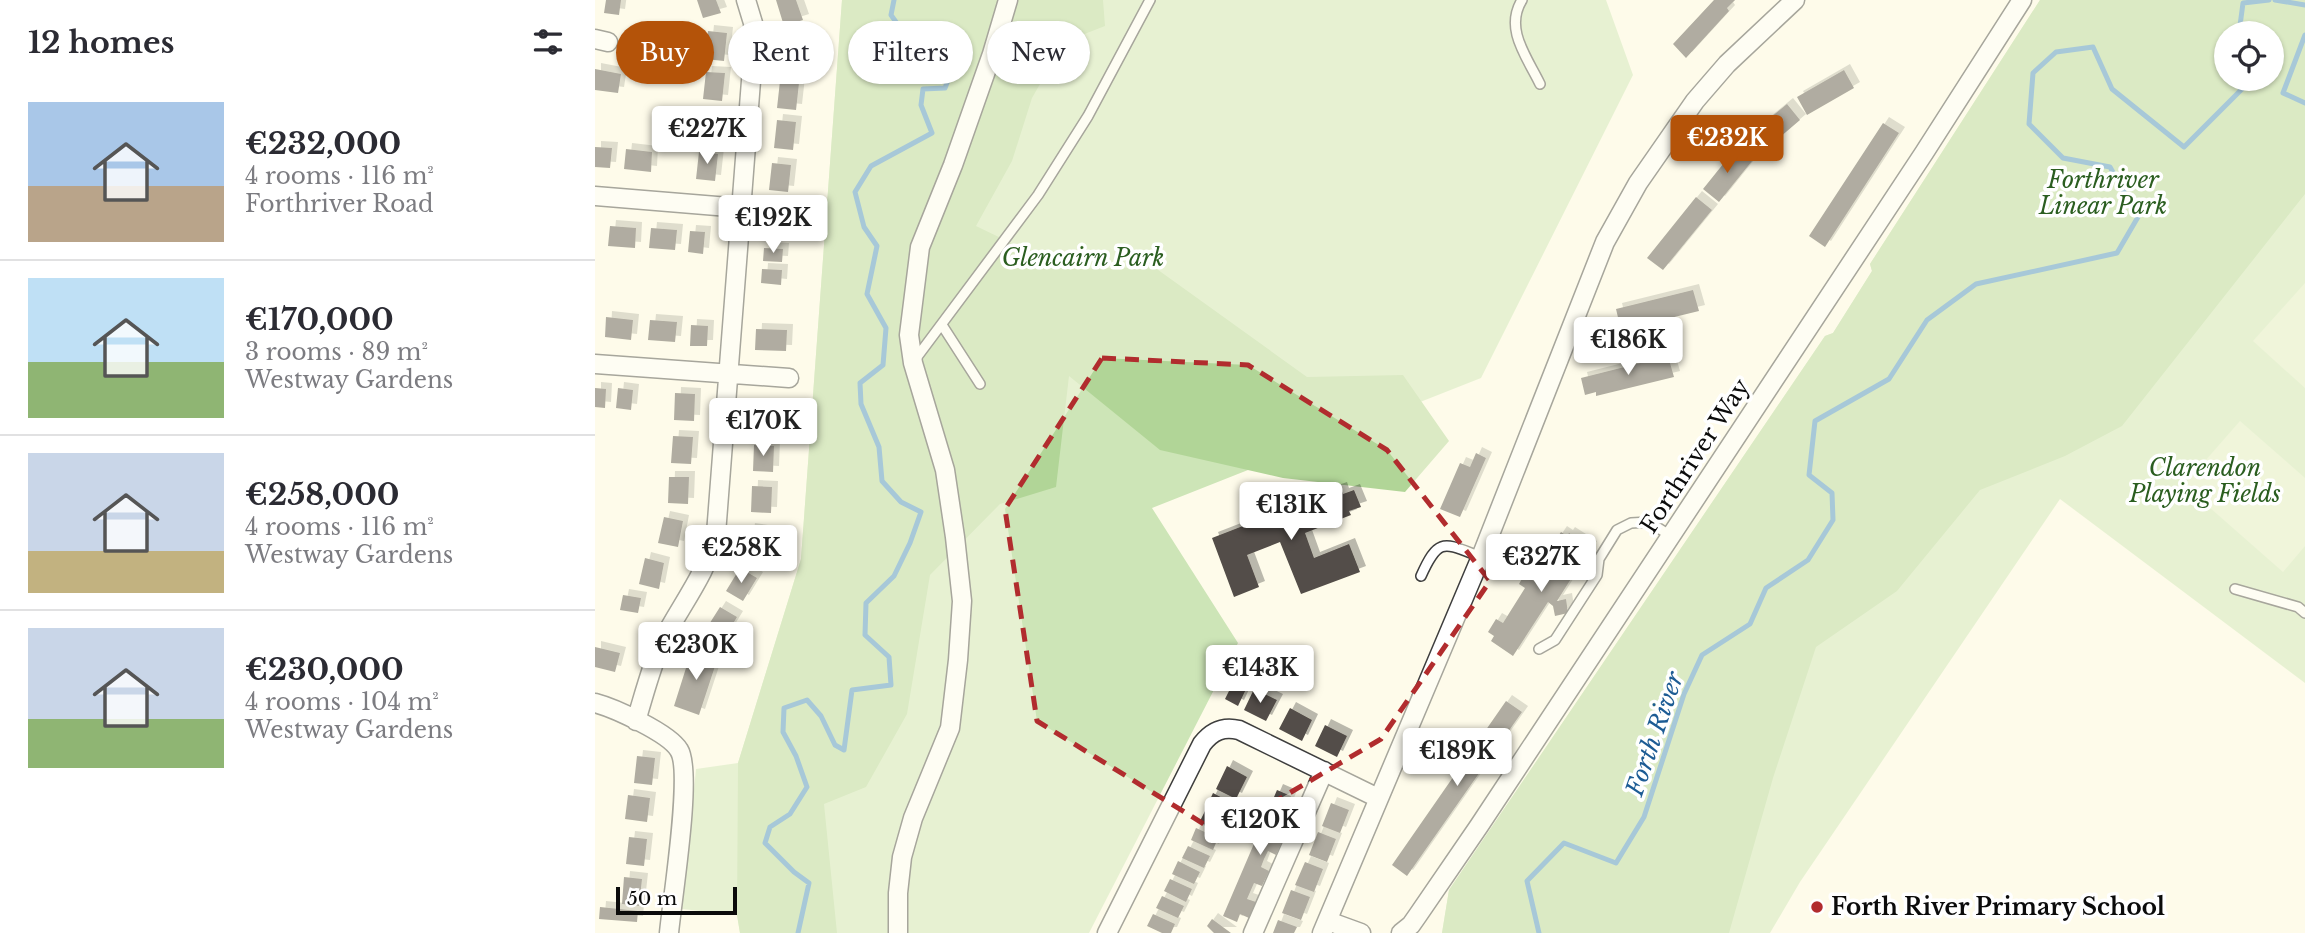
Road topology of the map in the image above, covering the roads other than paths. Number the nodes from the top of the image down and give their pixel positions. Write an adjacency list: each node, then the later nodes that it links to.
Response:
1 (746, 0): 9 (street)
2 (1008, 0): 11 (street)
3 (1150, 0): 10 (lane)
4 (1522, 0): 7 (lane)
5 (1795, 0): 17 (street)
6 (2022, 0): 16 (street, Forthriver Way)
7 (1540, 84)
8 (595, 196): 9 (street)
9 (741, 208): 13 (street)
10 (942, 325): 11 (lane); 15 (lane)
11 (913, 363): 28 (street)
12 (595, 364): 13 (street)
13 (729, 374): 14 (street); 23 (street)
14 (789, 378)
15 (980, 384)
16 (1671, 536): 21 (lane); 32 (street, Forthriver Way)
17 (1481, 556): 18 (lane); 25 (street)
18 (1421, 576)
19 (2235, 589): 20 (lane)
20 (2305, 613)
21 (1539, 649)
22 (595, 703): 23 (street)
23 (636, 720): 27 (street)
24 (1324, 771): 25 (street); 29 (street); 30 (street)
25 (1378, 798): 26 (street)
26 (1325, 927): 31 (street)
27 (669, 933)
28 (898, 933)
29 (1107, 933)
30 (1254, 933)
31 (1361, 933)
32 (1401, 933)

